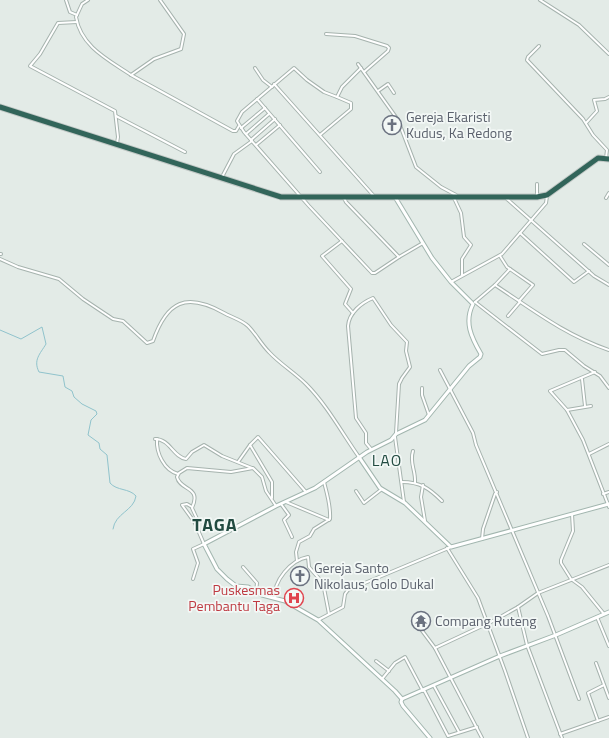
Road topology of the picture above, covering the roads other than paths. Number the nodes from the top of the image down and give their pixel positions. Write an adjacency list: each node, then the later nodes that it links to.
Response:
1 (66, 0): 5 (street)
2 (88, 0): 5 (street)
3 (160, 0): 14 (street)
4 (540, 0): 9 (street)
5 (77, 15): 6 (street)
6 (77, 22): 14 (street); 25 (street)
7 (326, 34): 13 (street)
8 (539, 46): 27 (street)
9 (609, 54)
10 (358, 64): 12 (street)
11 (254, 68): 16 (street)
12 (361, 68): 13 (street); 19 (street)
13 (364, 72): 17 (street)
14 (131, 75): 29 (street)
15 (274, 84): 16 (street); 19 (street); 31 (street)
16 (272, 87): 21 (street)
17 (378, 91): 18 (street); 46 (street)
18 (394, 93)
19 (337, 96): 31 (street)
20 (609, 96): 27 (street)
21 (257, 99): 23 (street); 29 (street)
22 (0, 107): 33 (highway)
23 (265, 108): 24 (street); 29 (street)
24 (269, 114): 26 (street); 30 (street)
25 (116, 116): 33 (street); 35 (street)
26 (275, 120): 28 (street); 32 (street)
27 (586, 123): 36 (street)
28 (280, 125): 34 (street); 37 (street)
29 (240, 127): 30 (street)
30 (246, 134): 32 (street)
31 (320, 135): 48 (street)
32 (251, 140): 34 (street); 38 (street)
33 (117, 144): 38 (highway)
34 (256, 145): 43 (street)
35 (185, 152)
36 (608, 158): 41 (highway)
37 (320, 172)
38 (222, 178): 43 (highway)
39 (537, 184): 47 (street)
40 (609, 193): 49 (street)
41 (547, 195): 47 (highway); 50 (street)
42 (505, 196): 46 (highway); 47 (highway); 50 (street)
43 (302, 197): 44 (highway); 52 (street)
44 (344, 197): 48 (highway); 56 (street)
45 (395, 197): 46 (highway); 48 (highway); 53 (street)
46 (456, 197): 61 (street)
47 (538, 197)
48 (376, 198)
49 (606, 198)
50 (531, 220): 51 (street); 60 (street)
51 (520, 233): 55 (street); 60 (street)
52 (342, 241): 56 (street); 67 (street)
53 (423, 243): 56 (street); 62 (street)
54 (584, 244): 58 (street)
55 (500, 256): 59 (street); 61 (street)
56 (399, 257)
57 (0, 259): 86 (street)
58 (609, 265)
59 (510, 269): 63 (street); 65 (street)
60 (589, 271): 64 (street)
61 (462, 275): 62 (street)
62 (451, 282): 66 (street)
63 (495, 285): 65 (street); 66 (street)
64 (609, 285)
65 (520, 302): 68 (street); 69 (street)
66 (474, 303): 71 (street); 75 (street)
67 (352, 312): 80 (street); 83 (street)
68 (508, 316)
69 (609, 350)
70 (440, 370): 75 (street)
71 (594, 373): 72 (street); 74 (street)
72 (582, 379): 76 (street); 78 (street)
73 (422, 388): 79 (street)
74 (609, 388)
75 (450, 389): 79 (street); 97 (street)
76 (585, 406): 77 (street); 78 (street)
77 (591, 406)
78 (567, 410): 85 (street)
79 (429, 416): 80 (street)
80 (396, 436): 83 (street); 91 (street)
81 (609, 444): 85 (street)
82 (250, 446): 87 (street); 96 (street); 100 (street)
83 (371, 450): 86 (street)
84 (413, 451): 92 (street)
85 (589, 454): 99 (street)
86 (359, 457): 90 (street); 94 (street)
87 (238, 462): 88 (street); 89 (street)
88 (253, 468): 89 (street); 100 (street)
89 (178, 474): 107 (street)
90 (324, 482): 96 (street); 109 (street)
91 (402, 482): 92 (street); 103 (street)
92 (415, 483): 93 (street)
93 (424, 486): 101 (street); 110 (street)
94 (382, 489): 95 (street); 103 (street)
95 (356, 491)
96 (306, 492): 102 (street)
97 (497, 492): 112 (street); 114 (street)
98 (609, 492): 99 (street)
99 (603, 494): 105 (street)
100 (272, 499): 106 (street)
101 (442, 501)
102 (286, 502): 104 (street); 109 (street)
103 (404, 503): 110 (street)
104 (281, 504): 106 (street); 113 (street)
105 (609, 505): 108 (street)
106 (276, 506): 115 (street)
107 (192, 507): 111 (street); 111 (street)
108 (572, 514): 112 (street); 122 (street)
109 (329, 520): 118 (street)
110 (425, 522): 116 (street)
111 (195, 523): 115 (street)
112 (513, 531): 114 (street); 124 (street)
113 (292, 537)
114 (482, 539): 116 (street)
115 (204, 544): 121 (street); 123 (street)
116 (451, 547): 117 (street)
117 (447, 548): 128 (street); 132 (street)
118 (297, 561): 125 (street); 128 (street)
119 (609, 565): 122 (street)
120 (243, 567): 123 (street)
121 (194, 579)
122 (571, 579): 124 (street); 129 (street)
123 (256, 592): 125 (street)
124 (538, 593): 126 (street); 134 (street)
125 (275, 598): 131 (street)
126 (518, 607): 132 (street); 135 (street)
127 (609, 612): 129 (street)
128 (329, 614): 131 (street)
129 (604, 614): 130 (street)
130 (597, 616): 134 (street); 136 (street)
131 (318, 620): 143 (street)
132 (487, 623): 137 (street); 138 (street)
133 (420, 626): 137 (street)
134 (556, 635): 135 (street); 149 (street)
135 (527, 646): 138 (street); 154 (street)
136 (609, 646)
137 (435, 648): 142 (street)
138 (500, 656): 142 (street); 157 (street)
139 (376, 661): 141 (street)
140 (596, 663): 144 (street)
141 (389, 670): 143 (street); 146 (street)
142 (451, 677): 145 (street); 152 (street)
143 (382, 679): 148 (street)
144 (604, 685): 147 (street); 151 (street)
145 (434, 686): 146 (street); 153 (street)
146 (423, 691): 148 (street); 153 (street)
147 (609, 698)
148 (402, 699): 155 (street)
149 (579, 699)
150 (609, 717): 151 (street)
151 (598, 721): 154 (street)
152 (477, 727): 153 (street); 156 (street)
153 (459, 732)
154 (560, 734): 158 (street)
155 (430, 738)
156 (482, 738)
157 (528, 738)
158 (562, 738)

